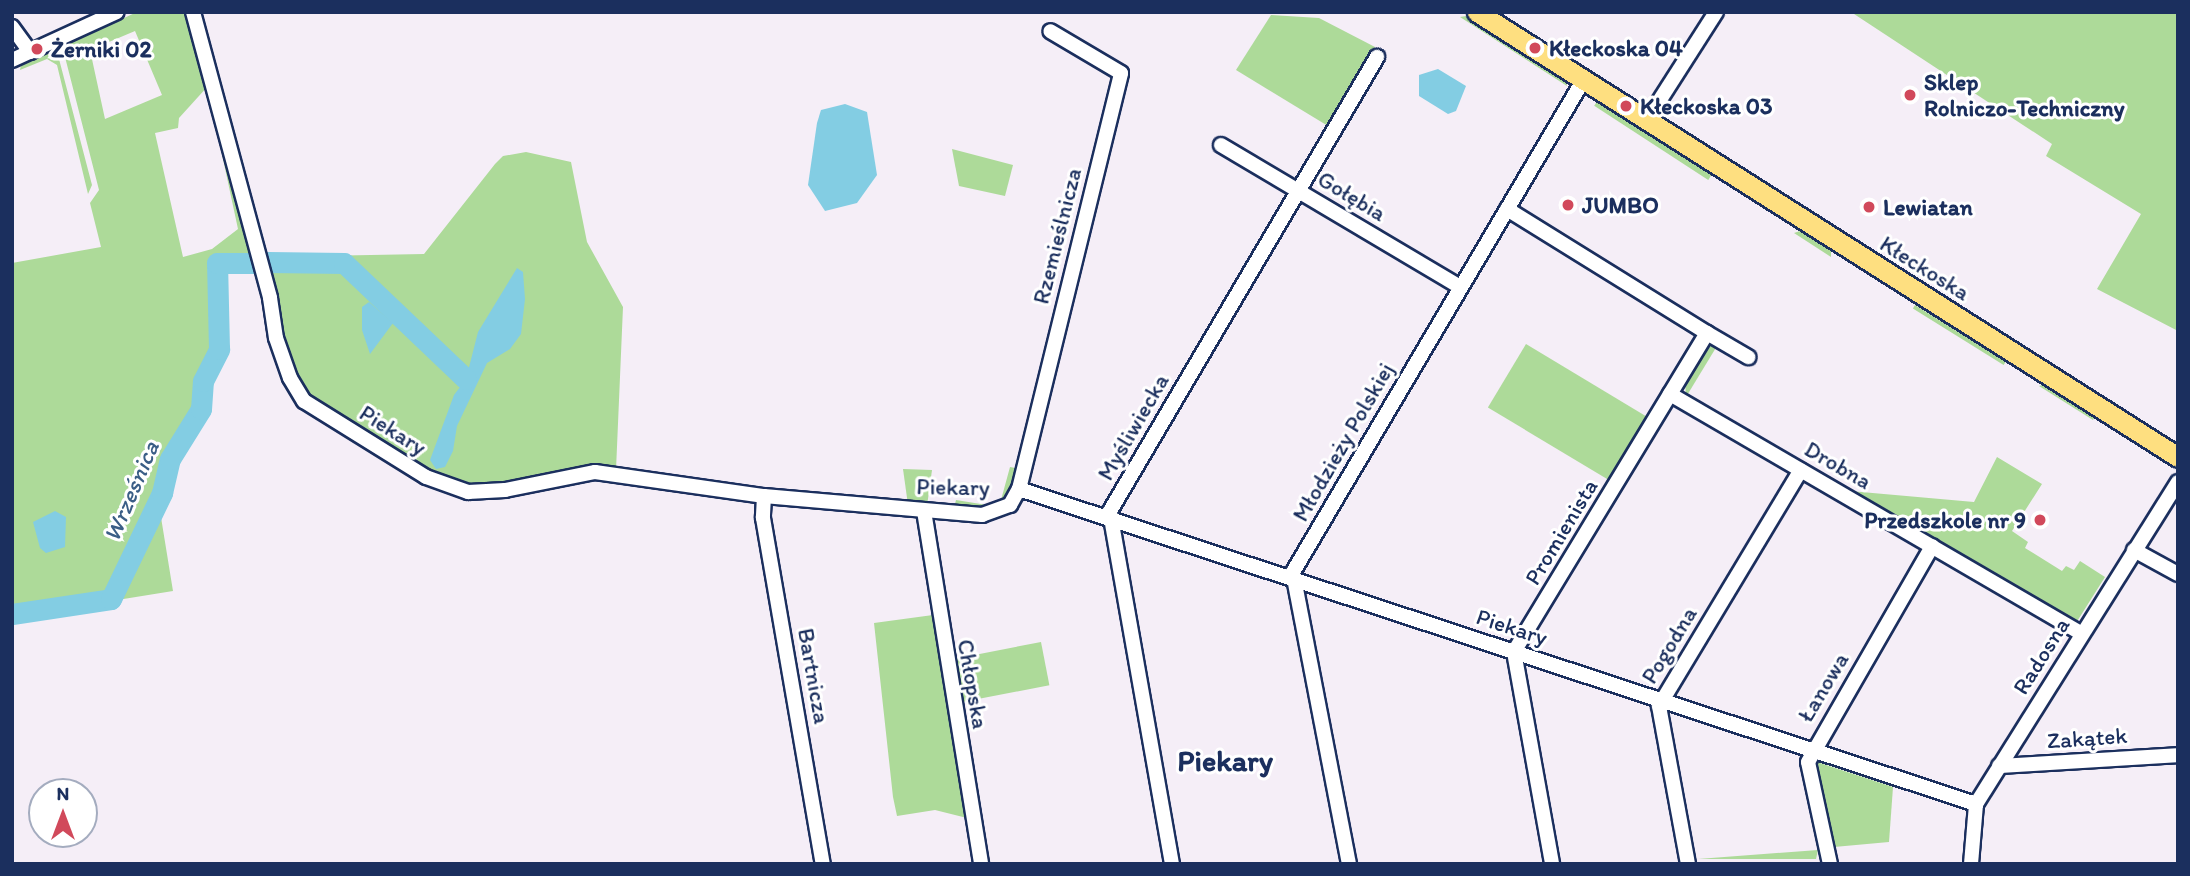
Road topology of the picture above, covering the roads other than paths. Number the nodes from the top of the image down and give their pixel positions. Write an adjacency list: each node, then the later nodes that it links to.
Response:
1 (117, 12): 7 (street)
2 (193, 12): 23 (street, Piekary)
3 (1477, 12): 10 (main road, Kłeckoska)
4 (1716, 12): 11 (street)
5 (12, 27): 7 (street)
6 (1050, 31): 22 (street, Rzemieślnicza)
7 (30, 52): 9 (street)
8 (1377, 57): 13 (street, Myśliwiecka)
9 (12, 60)
10 (1584, 79): 11 (main road, Kłeckoska); 14 (street, Młodzieży Polskiej)
11 (1647, 120): 19 (main road, Kłeckoska)
12 (1221, 145): 13 (street, Gołębia)
13 (1298, 190): 15 (street, Gołębia); 25 (street, Myśliwiecka)
14 (1507, 209): 15 (street, Młodzieży Polskiej); 16 (street)
15 (1460, 287): 29 (street, Młodzieży Polskiej)
16 (1706, 333): 17 (street); 18 (street)
17 (1748, 357)
18 (1670, 394): 20 (street, Drobna); 31 (street, Promienista)
19 (2178, 457)
20 (1801, 470): 26 (street, Drobna); 32 (street, Pogodna)
21 (2178, 482): 27 (street, Radosna)
22 (1019, 489): 24 (street, Piekary); 25 (street, Piekary)
23 (764, 496): 24 (street, Piekary); 37 (street, Bartnicza)
24 (924, 511): 38 (street, Chłopska)
25 (1109, 519): 29 (street, Piekary); 39 (street, Myśliwiecka)
26 (1932, 546): 30 (street, Drobna); 33 (street, Łanowa)
27 (2134, 550): 28 (street); 30 (street, Radosna)
28 (2178, 574)
29 (1292, 579): 31 (street, Piekary); 40 (street)
30 (2081, 633): 35 (street, Radosna)
31 (1514, 652): 32 (street, Piekary); 41 (street)
32 (1662, 700): 33 (street, Piekary); 42 (street, Pogodna)
33 (1813, 750): 36 (street, Piekary); 43 (street, Łanowa)
34 (2178, 755): 35 (street, Zakątek)
35 (1999, 766): 36 (street, Radosna)
36 (1976, 804): 44 (street, Radosna)
37 (823, 864)
38 (981, 864)
39 (1172, 864)
40 (1349, 864)
41 (1552, 864)
42 (1688, 864)
43 (1830, 864)
44 (1971, 864)

